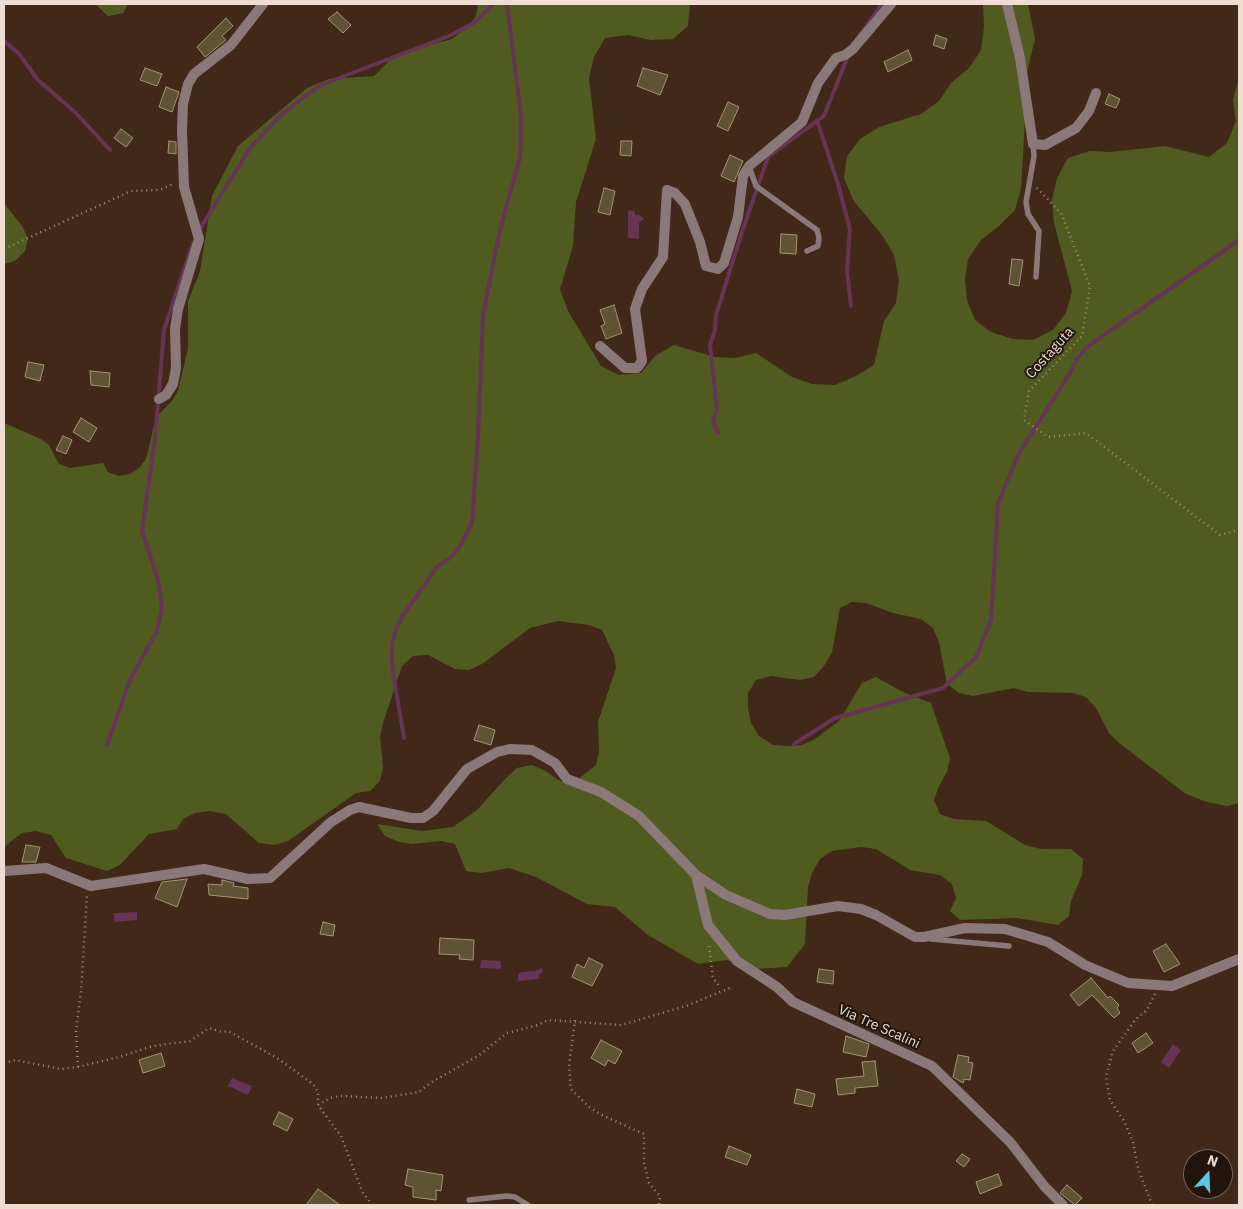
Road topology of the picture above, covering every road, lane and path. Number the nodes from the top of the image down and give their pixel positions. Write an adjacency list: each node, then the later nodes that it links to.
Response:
1 (263, 4): 8 (street)
2 (891, 4): 6 (street)
3 (1007, 4): 5 (street)
4 (1096, 93): 5 (street)
5 (1033, 144): 7 (lane)
6 (749, 166): 10 (lane); 12 (street)
7 (1030, 179): 11 (lane); 14 (path, Costaguta)
8 (184, 180): 9 (path); 13 (street)
9 (4, 249)
10 (806, 250)
11 (1036, 277)
12 (600, 346)
13 (159, 399)
14 (1239, 530)
15 (4, 872): 17 (street)
16 (696, 875): 17 (street); 18 (street, Via Tre Scalini); 19 (street)
17 (86, 884): 27 (path)
18 (708, 924): 23 (path); 33 (street, Via Tre Scalini)
19 (924, 937): 20 (lane); 22 (street)
20 (1009, 946)
21 (1239, 958): 22 (street)
22 (1162, 986): 34 (path)
23 (721, 988)
24 (730, 988): 25 (path)
25 (575, 1020): 28 (path); 32 (path)
26 (4, 1062): 27 (path)
27 (78, 1067): 28 (path)
28 (318, 1105): 30 (path)
29 (469, 1200): 31 (lane)
30 (372, 1205)
31 (528, 1205)
32 (659, 1205)
33 (1063, 1205)
34 (1152, 1205)

